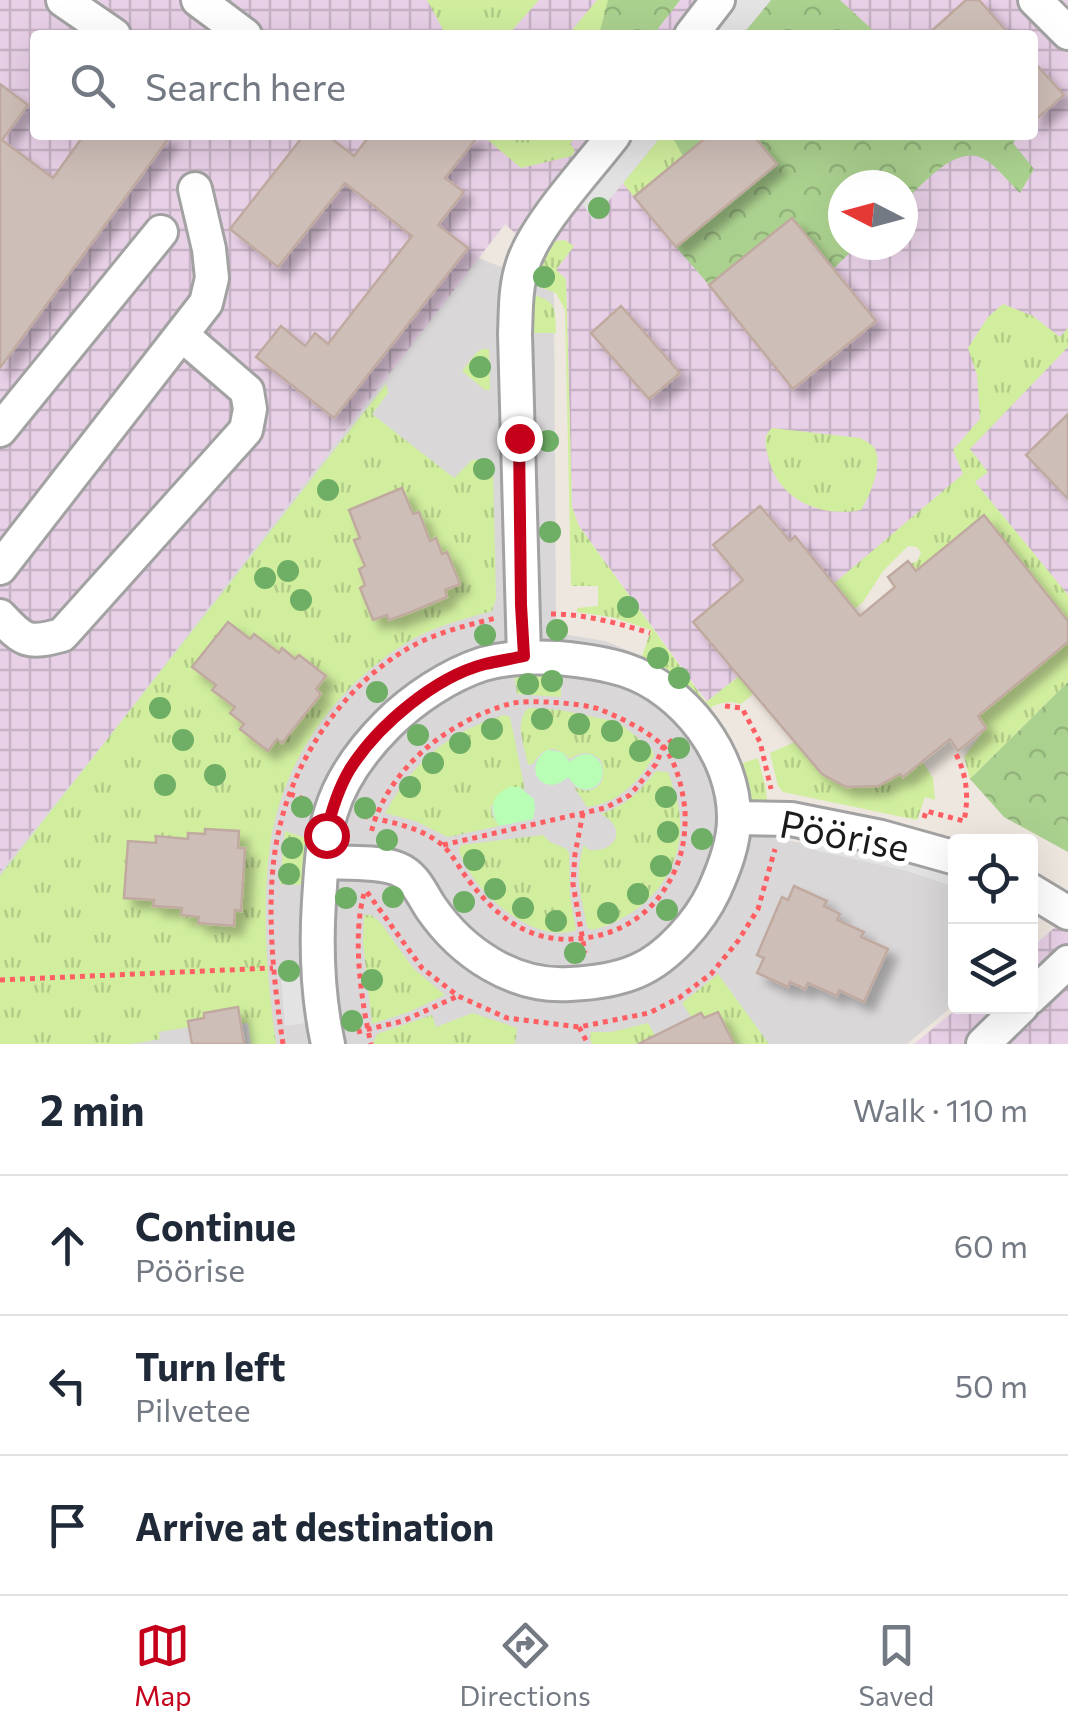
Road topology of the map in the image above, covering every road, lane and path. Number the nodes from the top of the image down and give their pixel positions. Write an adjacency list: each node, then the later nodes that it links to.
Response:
1 (62, 0): 5 (street)
2 (198, 0): 6 (street)
3 (718, 0): 7 (street)
4 (1035, 0): 8 (street)
5 (107, 30)
6 (238, 30)
7 (695, 30)
8 (1068, 33)
9 (610, 140): 16 (street)
10 (195, 189): 12 (street)
11 (161, 232): 13 (street)
12 (182, 335): 14 (street); 15 (street)
13 (0, 430)
14 (0, 568)
15 (0, 616)
16 (524, 656): 19 (street, Pöörise); 21 (street, Pöörise)
17 (584, 813): 25 (path)
18 (375, 818): 22 (path); 25 (path); 25 (path)
19 (734, 818): 20 (street, Pöörise); 29 (street, Pöörise)
20 (948, 856)
21 (322, 862): 22 (street, Pöörise); 36 (street, Pöörise)
22 (366, 865): 29 (street, Pöörise); 35 (path)
23 (1038, 895): 24 (street)
24 (1068, 912)
25 (584, 940): 29 (path)
26 (1068, 962): 30 (street)
27 (273, 968): 28 (path)
28 (0, 980)
29 (588, 982): 33 (path)
30 (1038, 990)
31 (458, 996): 35 (path)
32 (1014, 1014): 39 (street)
33 (592, 1025)
34 (579, 1028): 38 (path)
35 (368, 1030): 36 (path); 37 (path)
36 (327, 1040)
37 (371, 1044)
38 (588, 1044)
39 (983, 1044)

